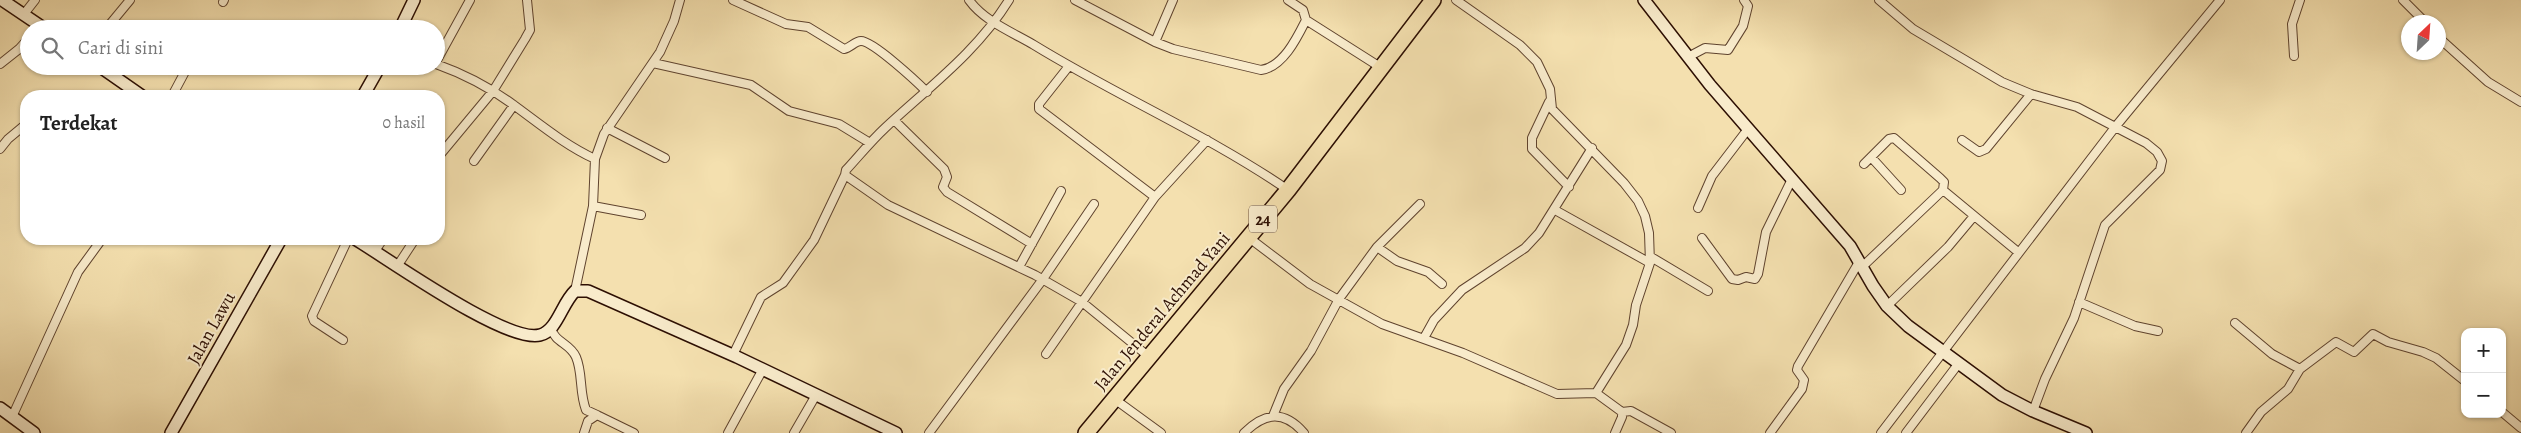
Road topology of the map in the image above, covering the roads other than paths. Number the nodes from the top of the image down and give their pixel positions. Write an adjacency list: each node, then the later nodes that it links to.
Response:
1 (2, 0): 22 (main road)
2 (35, 0): 22 (street)
3 (130, 0): 25 (street)
4 (414, 0): 26 (main road)
5 (470, 0): 31 (street)
6 (526, 0): 46 (street)
7 (680, 0): 35 (street)
8 (733, 0): 47 (street)
9 (969, 0): 28 (street)
10 (1009, 0): 28 (street)
11 (1075, 0): 29 (street)
12 (1173, 0): 29 (street)
13 (1288, 0): 27 (street)
14 (1433, 0): 39 (highway, Jalan Jenderal Achmad Yani / 24)
15 (1456, 0): 49 (street)
16 (1644, 0): 34 (main road)
17 (1744, 0): 34 (street)
18 (1879, 0): 48 (street)
19 (2220, 0): 53 (street)
20 (2300, 0): 33 (street)
21 (2403, 0): 23 (street)
22 (24, 14): 24 (main road)
23 (2418, 15)
24 (31, 20)
25 (113, 20)
26 (404, 20)
27 (1306, 20): 29 (street); 39 (street)
28 (995, 22): 37 (street); 47 (street)
29 (1155, 42)
30 (2446, 43): 50 (street)
31 (445, 46)
32 (20, 48): 36 (street)
33 (2294, 56)
34 (1688, 57): 56 (main road)
35 (653, 63): 54 (street); 61 (street)
36 (0, 64)
37 (1069, 66): 59 (street); 77 (street)
38 (445, 67): 46 (street)
39 (1380, 67): 73 (highway, Jalan Jenderal Achmad Yani / 24)
40 (112, 75): 43 (main road)
41 (183, 75): 44 (street)
42 (375, 75): 45 (main road)
43 (133, 90)
44 (175, 90)
45 (366, 90)
46 (493, 92): 51 (street); 64 (street)
47 (927, 92): 52 (street)
48 (2031, 94): 53 (street); 60 (street)
49 (1549, 102): 63 (street); 72 (street)
50 (2521, 102)
51 (514, 105): 67 (street); 68 (street)
52 (894, 120): 61 (street); 87 (street)
53 (2116, 126): 96 (street); 107 (street)
54 (607, 128): 66 (street); 67 (street)
55 (20, 129): 58 (street)
56 (1748, 129): 71 (main road); 81 (street)
57 (0, 133): 58 (street)
58 (8, 139): 62 (street)
59 (1207, 140): 73 (street); 77 (street)
60 (1962, 140)
61 (870, 144): 70 (street)
62 (0, 148)
63 (1592, 148): 72 (street); 97 (street)
64 (445, 149)
65 (1871, 157): 69 (street); 74 (street); 75 (street)
66 (665, 158)
67 (595, 159): 80 (street)
68 (474, 161)
69 (1864, 164)
70 (845, 175): 100 (street); 116 (street)
71 (1792, 179): 86 (street); 98 (main road)
72 (1569, 187): 82 (street)
73 (1288, 190): 85 (highway, Jalan Jenderal Achmad Yani / 24)
74 (1901, 190)
75 (1943, 190): 84 (street); 98 (street)
76 (1061, 192): 87 (street)
77 (1156, 198): 106 (street)
78 (1094, 204): 101 (street)
79 (1420, 204): 94 (street)
80 (594, 206): 83 (street); 104 (street)
81 (1698, 208)
82 (1555, 210): 97 (street); 112 (street)
83 (641, 215)
84 (1974, 216): 96 (street); 108 (street)
85 (1248, 237): 105 (street); 117 (highway, Jalan Jenderal Achmad Yani / 24)
86 (1702, 238)
87 (1032, 244): 100 (street)
88 (98, 245): 131 (street)
89 (278, 245): 134 (main road, Jalan Lawu)
90 (345, 245): 113 (street)
91 (365, 245): 95 (main road)
92 (379, 245): 95 (street)
93 (411, 245): 99 (street)
94 (1377, 247): 102 (street); 105 (street)
95 (375, 251): 99 (main road)
96 (2018, 252): 114 (street)
97 (1650, 260): 103 (street); 122 (street)
98 (1861, 264): 108 (main road); 147 (street)
99 (398, 265): 110 (main road)
100 (1019, 267): 101 (street)
101 (1043, 279): 106 (street); 140 (street)
102 (1442, 284)
103 (1708, 290)
104 (575, 291): 110 (main road); 116 (main road)
105 (1339, 299): 112 (street); 130 (street)
106 (1082, 302): 115 (street); 117 (street)
107 (2079, 302): 111 (street); 126 (street)
108 (1887, 306): 114 (main road)
109 (2235, 323): 120 (street)
110 (552, 328): 128 (street)
111 (2158, 331)
112 (1424, 338): 122 (street)
113 (343, 340)
114 (1944, 353): 118 (main road); 148 (street)
115 (1046, 354)
116 (733, 355): 119 (main road)
117 (1148, 356): 124 (highway, Jalan Jenderal Achmad Yani / 24)
118 (1959, 363): 126 (main road); 149 (street)
119 (763, 369): 123 (main road); 137 (street)
120 (2300, 369): 121 (street); 151 (street)
121 (2461, 378)
122 (1596, 393): 127 (street)
123 (816, 395): 138 (street); 139 (main road)
124 (1113, 398): 141 (highway, Jalan Jenderal Achmad Yani / 24); 142 (street)
125 (0, 408): 131 (main road)
126 (2033, 411): 150 (main road)
127 (1622, 412): 145 (street); 146 (street)
128 (597, 415): 135 (street); 136 (street)
129 (2506, 415): 132 (street)
130 (1273, 416): 143 (street); 144 (street)
131 (12, 417): 133 (main road)
132 (2521, 428)
133 (34, 433)
134 (171, 433)
135 (584, 433)
136 (634, 433)
137 (728, 433)
138 (794, 433)
139 (896, 433)
140 (929, 433)
141 (1086, 433)
142 (1161, 433)
143 (1244, 433)
144 (1304, 433)
145 (1615, 433)
146 (1671, 433)
147 (1770, 433)
148 (1881, 433)
149 (1906, 433)
150 (2086, 433)
151 (2246, 433)

